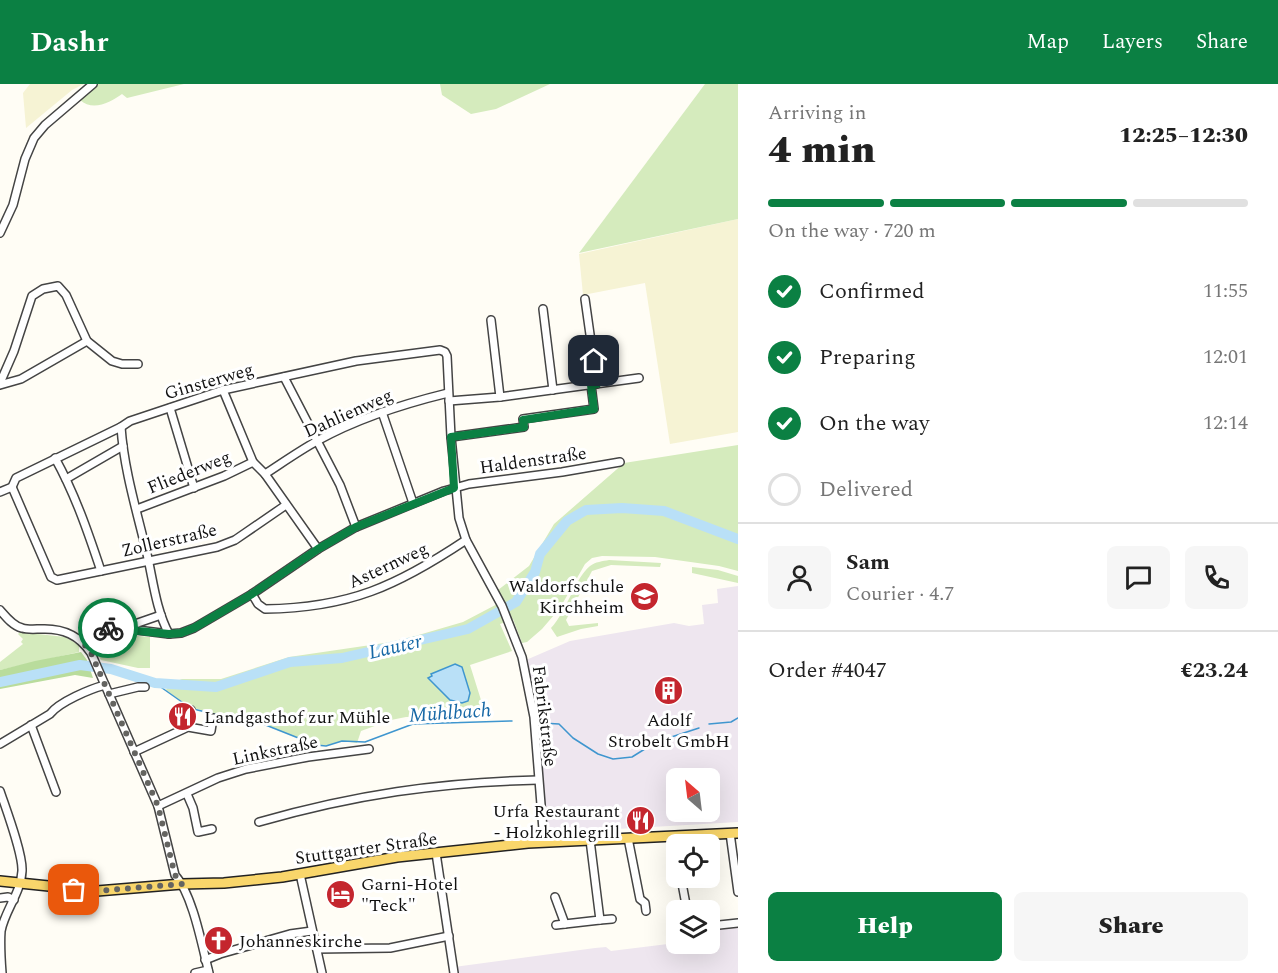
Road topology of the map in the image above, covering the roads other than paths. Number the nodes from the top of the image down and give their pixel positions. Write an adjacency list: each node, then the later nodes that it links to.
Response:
1 (93, 84): 2 (street)
2 (0, 233)
3 (585, 299): 11 (street)
4 (543, 309): 13 (street)
5 (490, 320): 15 (street)
6 (87, 341): 7 (street); 10 (street); 10 (street)
7 (138, 364)
8 (285, 377): 12 (street, Ginsterweg); 14 (street, Ginsterweg); 20 (street)
9 (639, 378): 11 (street, Dahlienweg)
10 (0, 384)
11 (594, 385): 13 (street, Dahlienweg); 19 (street)
12 (223, 390): 16 (street, Ginsterweg); 23 (street)
13 (553, 390): 15 (street, Dahlienweg)
14 (449, 397): 15 (street, Dahlienweg); 17 (street, Dahlienweg); 19 (street)
15 (500, 397)
16 (170, 408): 18 (street, Ginsterweg); 28 (street)
17 (382, 412): 20 (street, Dahlienweg); 31 (street)
18 (121, 427): 21 (street); 22 (street, Ginsterweg)
19 (451, 437): 29 (street)
20 (318, 441): 25 (street, Dahlienweg); 34 (street)
21 (123, 446): 26 (street); 33 (street)
22 (55, 458): 26 (street); 27 (street, Ginsterweg)
23 (253, 462): 25 (street); 28 (street, Fliederweg)
24 (620, 462): 29 (street, Haldenstraße)
25 (265, 474): 32 (street)
26 (66, 478): 38 (street)
27 (12, 487): 30 (street, Ginsterweg); 38 (street, Zollerstraße)
28 (194, 488): 33 (street, Fliederweg)
29 (454, 488): 31 (street, Haldenstraße); 35 (street)
30 (0, 492)
31 (413, 503): 34 (street, Haldenstraße)
32 (286, 506): 36 (street); 37 (street, Zollerstraße)
33 (137, 509): 37 (street)
34 (356, 527): 36 (street, Haldenstraße)
35 (466, 540): 39 (street, Asternweg); 55 (street, Fabrikstraße)
36 (318, 549): 39 (street, Haldenstraße)
37 (149, 562): 38 (street, Zollerstraße); 41 (street)
38 (101, 571)
39 (252, 594): 43 (street, Haldenstraße)
40 (0, 610): 44 (street)
41 (161, 615): 42 (street, Haldenstraße); 43 (street)
42 (129, 629): 43 (street, Haldenstraße); 44 (street, Haldenstraße)
43 (169, 634)
44 (81, 640): 45 (street)
45 (105, 686): 47 (street); 50 (street)
46 (146, 687): 47 (street)
47 (109, 694): 54 (street)
48 (191, 710): 51 (street)
49 (213, 717): 51 (street)
50 (31, 725): 52 (street); 57 (street)
51 (188, 727): 54 (street)
52 (0, 744)
53 (369, 749): 58 (street, Linkstraße)
54 (134, 752): 59 (street)
55 (538, 780): 60 (street); 67 (street, Fabrikstraße)
56 (0, 791): 72 (street)
57 (56, 792)
58 (187, 794): 59 (street, Linkstraße); 61 (street)
59 (158, 806): 73 (street)
60 (259, 822)
61 (212, 829)
62 (734, 833): 63 (main road, Stuttgarter Straße); 69 (street)
63 (714, 834)
64 (666, 836): 65 (main road, Stuttgarter Straße)
65 (628, 838): 66 (main road, Stuttgarter Straße); 78 (street)
66 (590, 840): 67 (main road, Stuttgarter Straße); 80 (street)
67 (544, 842): 68 (main road, Stuttgarter Straße)
68 (436, 854): 70 (main road, Stuttgarter Straße); 86 (street)
69 (736, 867): 74 (street)
70 (300, 874): 73 (main road, Stuttgarter Straße); 85 (street)
71 (0, 881): 72 (main road, Stuttgarter Straße)
72 (20, 884): 73 (main road, Stuttgarter Straße); 77 (street)
73 (182, 884): 88 (street)
74 (738, 892)
75 (555, 897): 82 (street)
76 (0, 898): 77 (street)
77 (14, 900): 90 (street)
78 (646, 911)
79 (612, 919): 80 (street)
80 (600, 920): 82 (street)
81 (738, 922): 84 (street)
82 (565, 924): 83 (street)
83 (556, 925)
84 (720, 925)
85 (312, 931): 87 (street); 88 (street)
86 (448, 936): 87 (street); 93 (street)
87 (316, 949): 92 (street)
88 (205, 960): 89 (street)
89 (208, 972): 91 (street)
90 (2, 973)
91 (195, 973)
92 (322, 973)
93 (454, 973)

